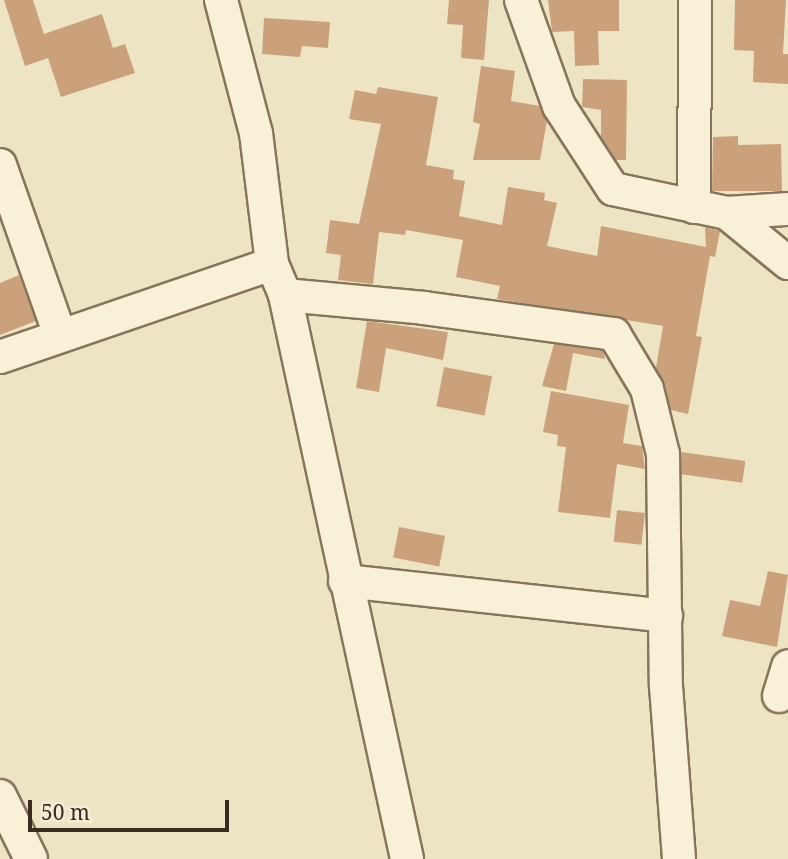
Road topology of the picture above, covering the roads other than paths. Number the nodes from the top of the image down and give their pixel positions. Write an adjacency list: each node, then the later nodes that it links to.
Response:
1 (221, 0): 9 (street)
2 (521, 0): 5 (street)
3 (695, 0): 5 (street)
4 (0, 165): 11 (street)
5 (694, 207): 7 (street)
6 (788, 209): 7 (street)
7 (727, 213): 8 (street)
8 (788, 263)
9 (272, 264): 10 (street); 11 (street)
10 (285, 295): 13 (street); 14 (street)
11 (60, 335): 12 (street)
12 (0, 357)
13 (345, 581): 14 (street); 17 (street)
14 (666, 615): 18 (street)
15 (0, 796): 16 (street)
16 (31, 859)
17 (407, 859)
18 (679, 859)

